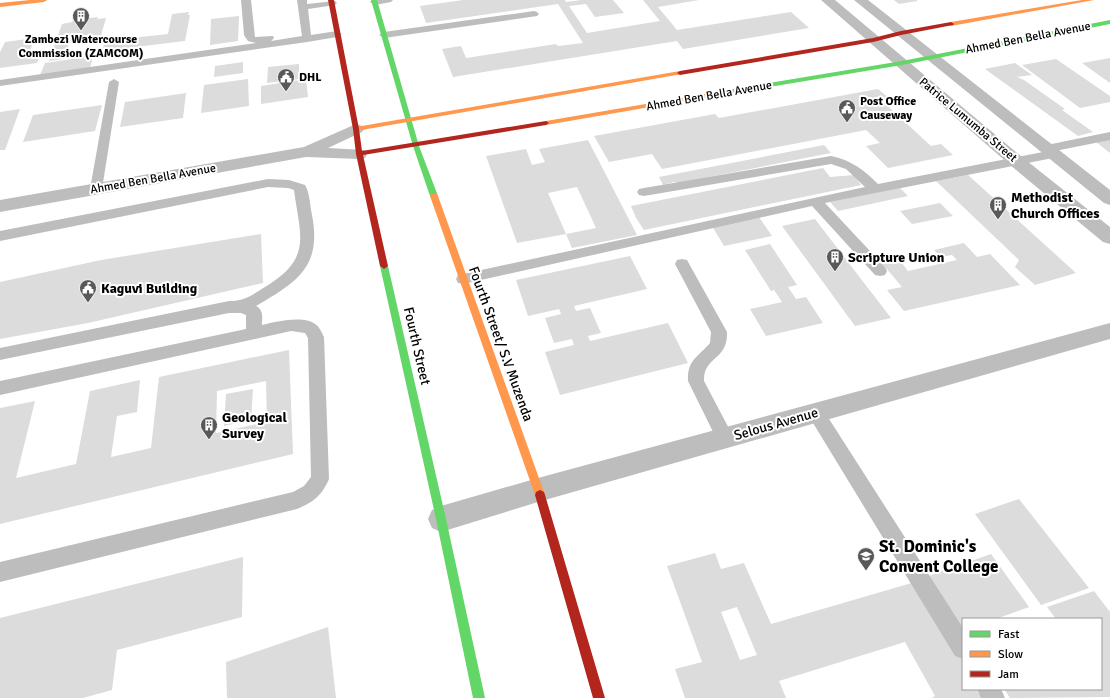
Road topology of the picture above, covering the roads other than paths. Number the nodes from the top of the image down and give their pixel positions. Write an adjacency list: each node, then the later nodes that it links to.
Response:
1 (44, 0): 10 (main road)
2 (246, 0): 16 (lane)
3 (388, 0): 7 (lane)
4 (827, 0): 17 (street, Patrice Lumumba Street)
5 (860, 0): 13 (street, Patrice Lumumba Street)
6 (1091, 0): 13 (main road, Ahmed Ben Bella Avenue)
7 (375, 1): 15 (main road, Fourth Street/ S.V Muzenda)
8 (332, 2): 9 (lane); 14 (main road, Fourth Street)
9 (302, 4): 16 (lane)
10 (0, 5)
11 (534, 14): 15 (lane)
12 (1110, 22): 18 (main road, Ahmed Ben Bella Avenue)
13 (901, 33): 17 (main road, Ahmed Ben Bella Avenue); 18 (street, Patrice Lumumba Street)
14 (337, 34): 16 (lane); 23 (main road, Fourth Street)
15 (384, 35): 22 (main road, Fourth Street/ S.V Muzenda)
16 (307, 36): 21 (lane)
17 (873, 40): 19 (street, Patrice Lumumba Street); 22 (main road, Ahmed Ben Bella Avenue)
18 (931, 57): 19 (main road, Ahmed Ben Bella Avenue); 27 (street, Patrice Lumumba Street)
19 (902, 63): 25 (main road, Ahmed Ben Bella Avenue); 29 (street, Patrice Lumumba Street)
20 (114, 82): 30 (lane)
21 (0, 83)
22 (409, 121): 23 (main road, Ahmed Ben Bella Avenue); 25 (main road, Fourth Street/ S.V Muzenda)
23 (356, 129): 26 (street, Ahmed Ben Bella Avenue); 28 (main road, Fourth Street)
24 (1110, 136): 27 (lane)
25 (416, 146): 28 (main road, Ahmed Ben Bella Avenue); 40 (main road, Fourth Street/ S.V Muzenda)
26 (306, 152): 28 (street, Ahmed Ben Bella Avenue); 30 (street, Ahmed Ben Bella Avenue)
27 (1050, 152): 29 (lane); 33 (street, Patrice Lumumba Street)
28 (359, 154): 49 (main road, Fourth Street)
29 (1016, 161): 31 (lane); 37 (street, Patrice Lumumba Street)
30 (96, 189): 35 (street, Ahmed Ben Bella Avenue)
31 (876, 189): 32 (lane); 34 (lane)
32 (644, 192)
33 (1110, 199)
34 (815, 201): 39 (lane); 40 (lane)
35 (0, 206)
36 (0, 236): 41 (lane)
37 (1110, 237)
38 (682, 264): 47 (lane)
39 (880, 271)
40 (463, 279): 48 (main road, Fourth Street/ S.V Muzenda)
41 (243, 307): 43 (lane); 44 (lane)
42 (1110, 331): 46 (street, Selous Avenue)
43 (254, 333): 45 (lane); 50 (lane)
44 (0, 354)
45 (0, 388)
46 (816, 413): 47 (street, Selous Avenue); 51 (lane)
47 (725, 438): 48 (street, Selous Avenue)
48 (538, 490): 49 (street, Selous Avenue); 53 (main road, Fourth Street/ S.V Muzenda)
49 (441, 519): 52 (main road, Fourth Street)
50 (0, 572)
51 (962, 646)
52 (479, 698)
53 (599, 698)

